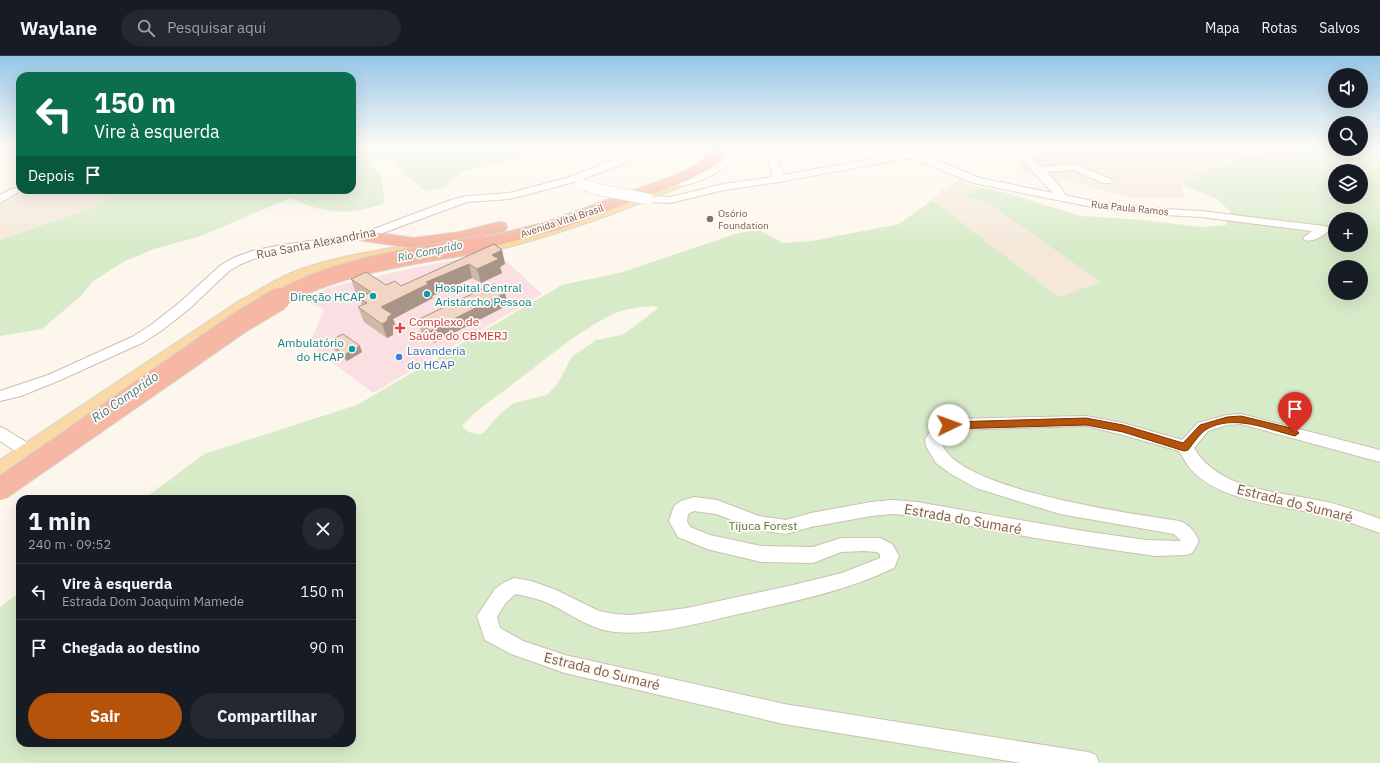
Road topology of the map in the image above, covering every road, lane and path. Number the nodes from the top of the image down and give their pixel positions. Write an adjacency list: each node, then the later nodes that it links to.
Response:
1 (583, 179): 13 (street, Rua Santa Alexandrina)
2 (651, 179): 18 (highway)
3 (660, 179): 21 (highway, Avenida Vital Brasil)
4 (679, 179): 21 (highway, Avenida Vital Brasil)
5 (687, 179): 14 (highway)
6 (698, 179): 14 (street)
7 (784, 179): 11 (street, Rua Paula Ramos)
8 (972, 179): 16 (street, Rua Paula Ramos)
9 (1047, 179): 16 (street)
10 (1102, 179): 12 (street)
11 (779, 180): 13 (street, Rua Paula Ramos, bridge)
12 (1107, 181)
13 (576, 182): 19 (street, Rua Santa Alexandrina)
14 (674, 185): 22 (main road)
15 (13, 191): 17 (street)
16 (1061, 198): 20 (street, Rua Paula Ramos)
17 (0, 200)
18 (554, 213): 19 (highway); 22 (highway)
19 (365, 236): 23 (street, Rua Santa Alexandrina)
20 (1309, 238)
21 (481, 241): 29 (highway); 30 (highway, bridge)
22 (459, 247): 26 (main road)
23 (0, 396)
24 (0, 432): 26 (street)
25 (1184, 447): 27 (street); 32 (street, Estrada do Sumaré); 33 (street, Estrada do Sumaré)
26 (38, 456): 28 (main road); 31 (main road)
27 (1380, 456)
28 (0, 470)
29 (0, 479)
30 (0, 489)
31 (0, 494)
32 (1380, 526)
33 (1088, 763)

